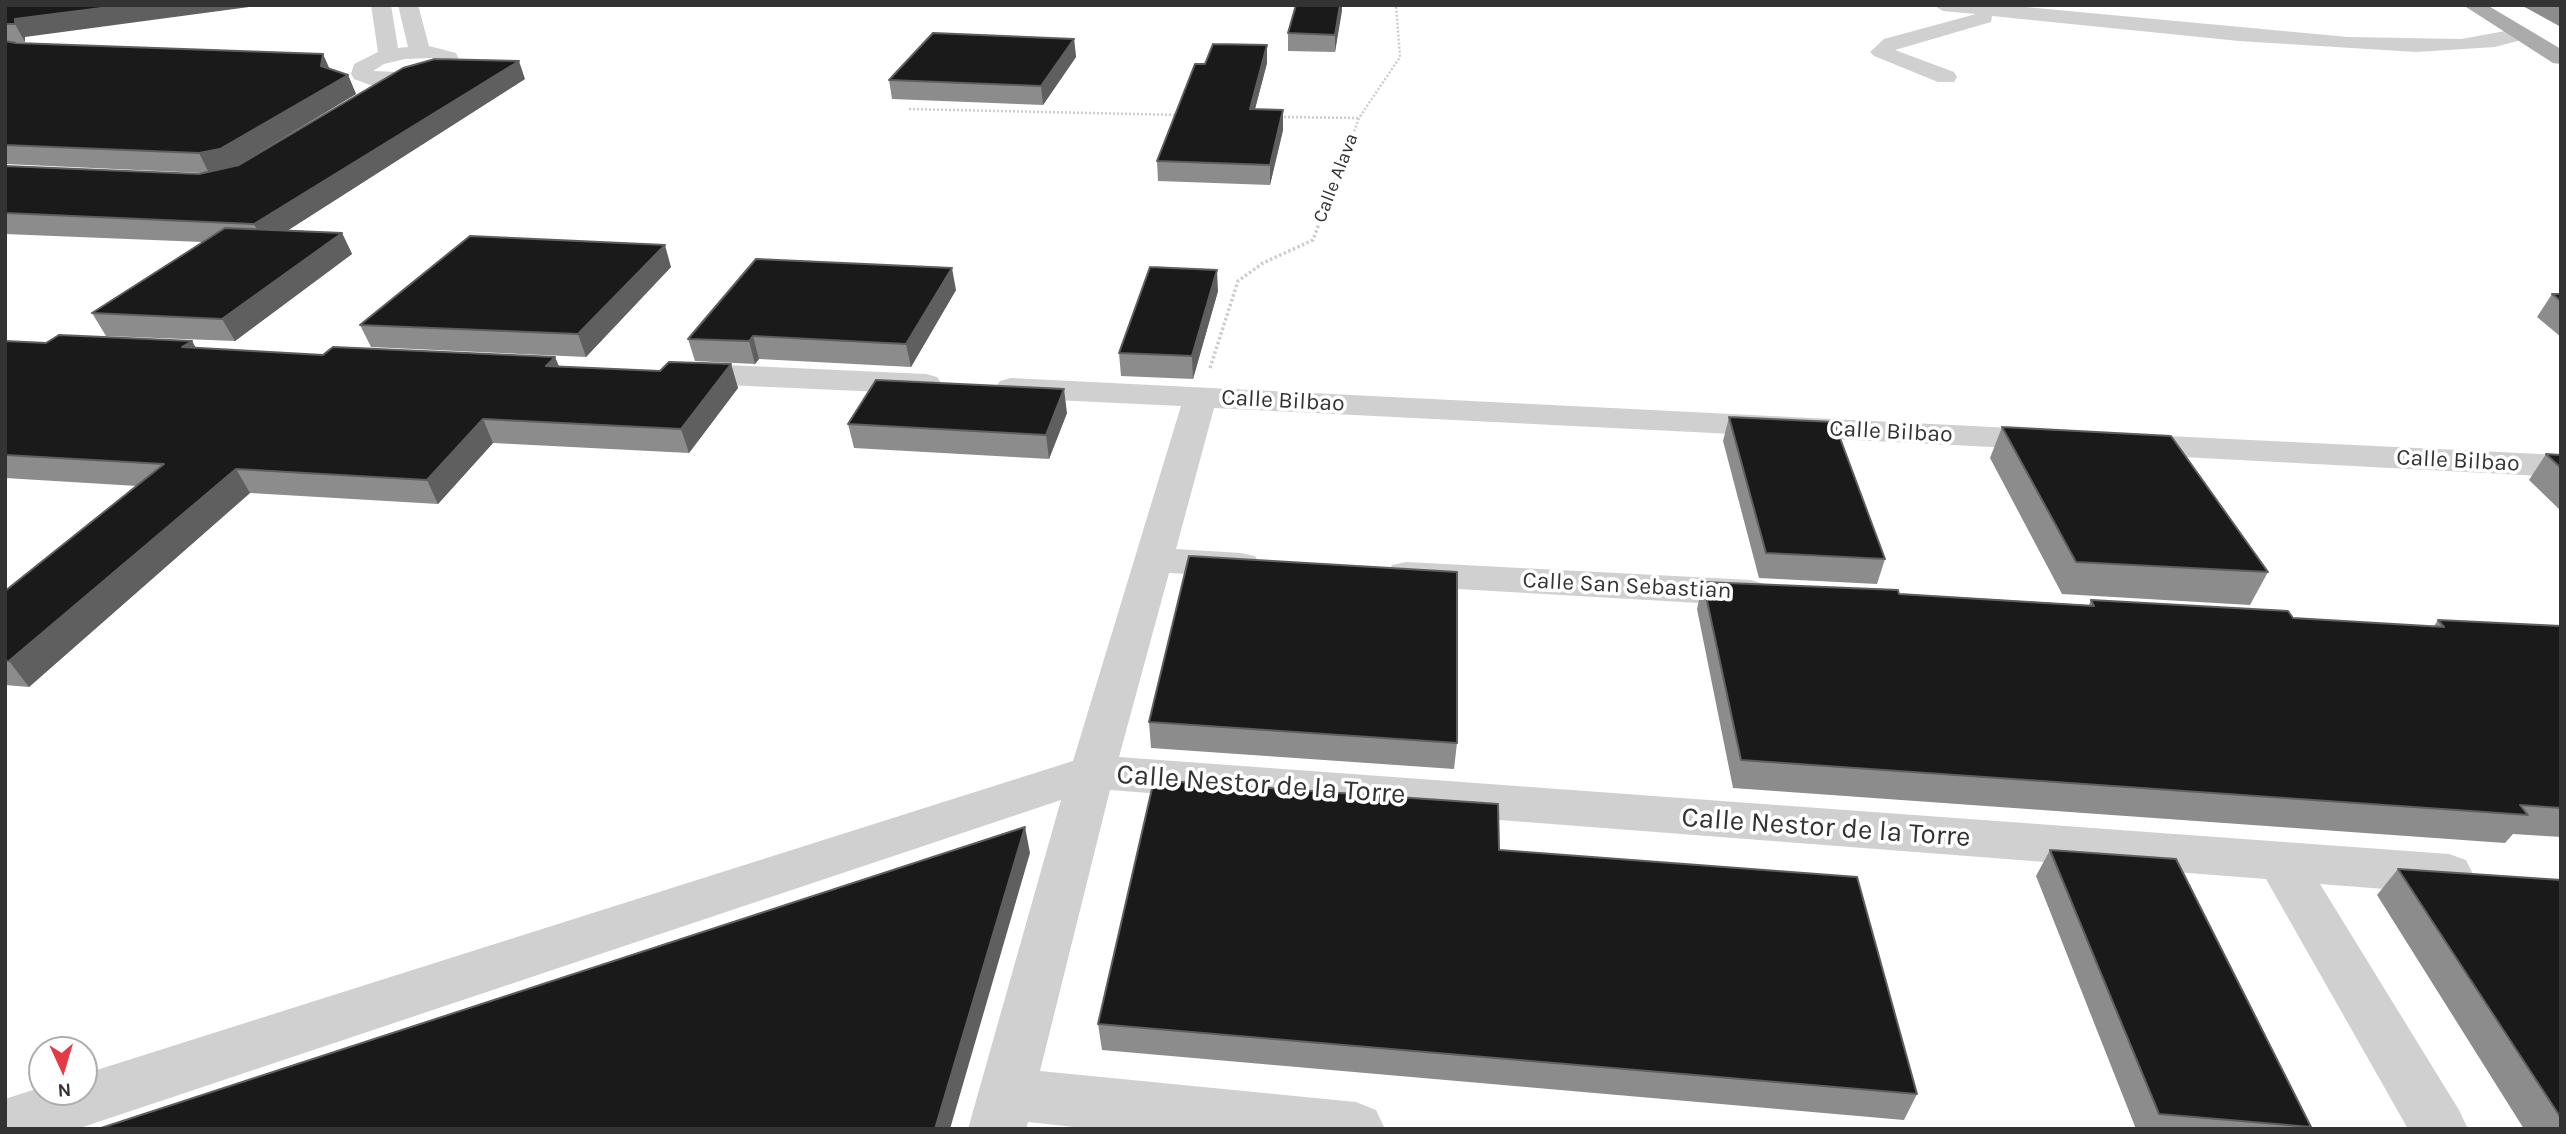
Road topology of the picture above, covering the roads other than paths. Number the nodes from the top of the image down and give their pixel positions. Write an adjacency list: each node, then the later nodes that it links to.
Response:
1 (381, 5): 11 (street)
2 (408, 5): 9 (street)
3 (1943, 5): 6 (street)
4 (2473, 5): 7 (main road)
5 (2491, 5): 10 (main road)
6 (2006, 12): 8 (street); 14 (street)
7 (2522, 34): 8 (street); 10 (main road)
8 (2461, 45): 10 (street)
9 (420, 51): 11 (street); 15 (street)
10 (2559, 52)
11 (389, 56): 13 (street)
12 (342, 62): 13 (street)
13 (368, 64): 15 (street)
14 (1945, 77)
15 (401, 79): 16 (street)
16 (362, 103)
17 (659, 372): 18 (street, Calle Bilbao)
18 (1201, 396): 19 (street, Calle Bilbao); 20 (street)
19 (2561, 466)
20 (1154, 560): 21 (street); 24 (street)
21 (1279, 567)
22 (1377, 572): 23 (street, Calle San Sebastian)
23 (1781, 595)
24 (1092, 772): 25 (street, Calle Nestor de la Torre); 27 (street); 28 (street)
25 (2282, 863): 26 (street, Calle Nestor de la Torre); 30 (street)
26 (2491, 877)
27 (1002, 1111): 29 (street)
28 (5, 1126)
29 (1356, 1129)
30 (2439, 1129)

